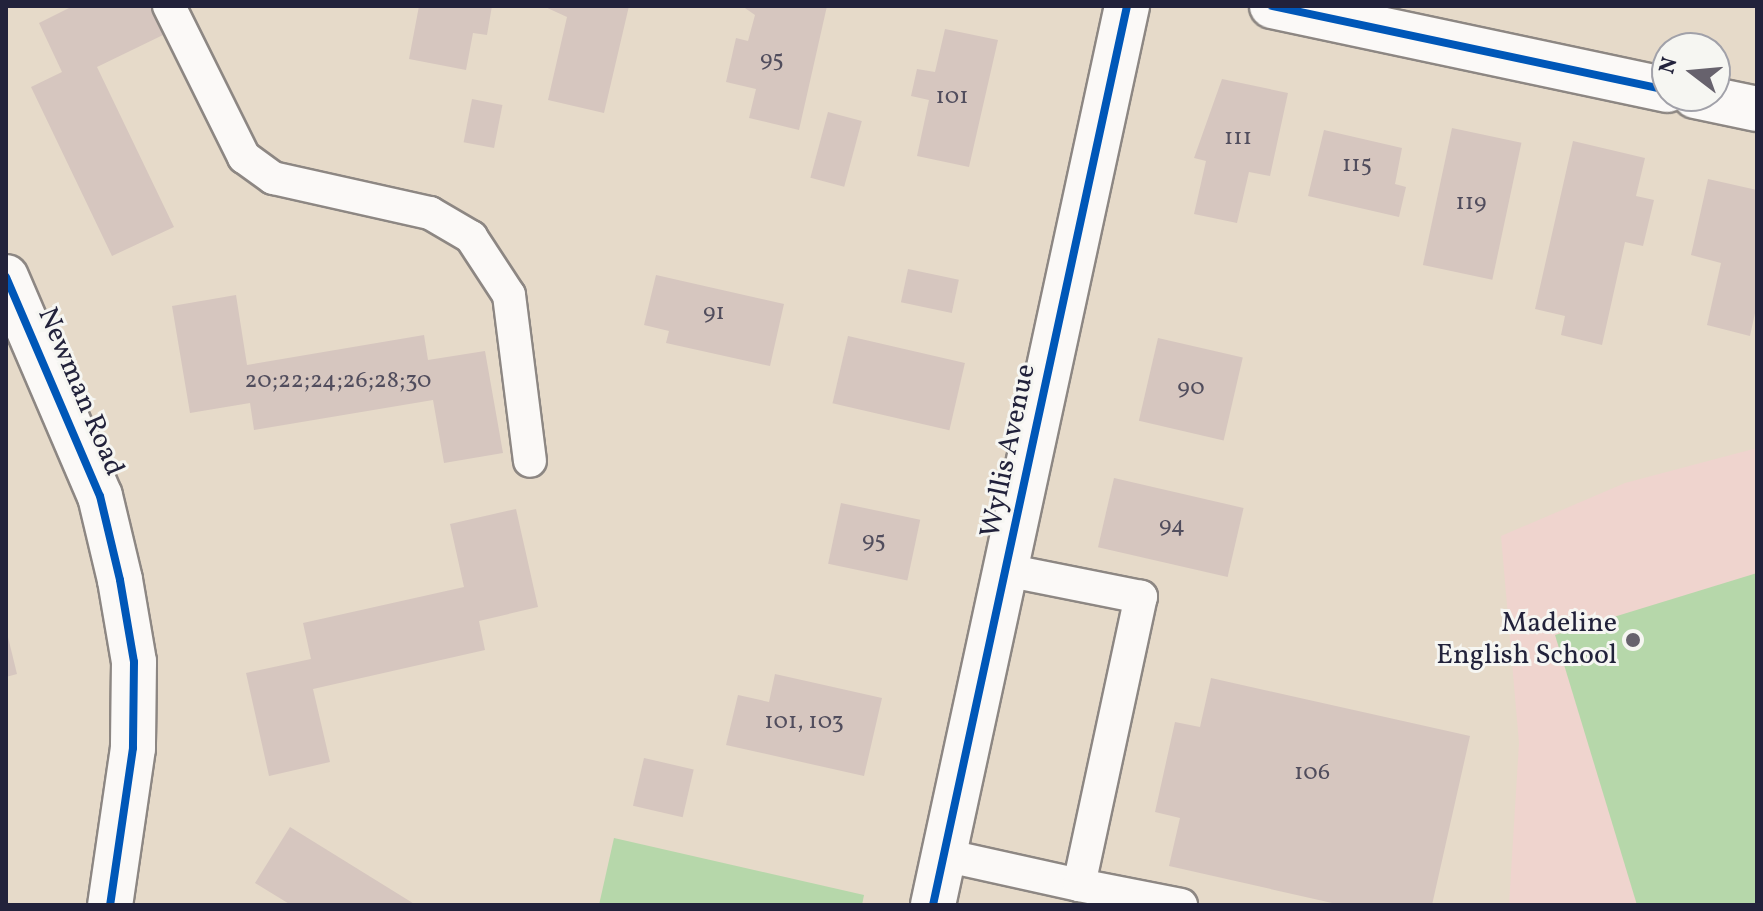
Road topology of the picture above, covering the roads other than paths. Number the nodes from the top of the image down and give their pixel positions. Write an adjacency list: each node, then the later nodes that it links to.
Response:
1 (169, 6): 8 (lane)
2 (1127, 6): 9 (street, Wyllis Avenue)
3 (1272, 6): 4 (street)
4 (1651, 87)
5 (1731, 104): 6 (street)
6 (1757, 109)
7 (6, 277): 12 (street, Newman Road)
8 (530, 461)
9 (1006, 570): 10 (street, Wyllis Avenue); 11 (lane)
10 (944, 855): 11 (lane); 13 (street, Wyllis Avenue)
11 (1079, 885): 14 (lane)
12 (110, 905)
13 (933, 905)
14 (1181, 905)

